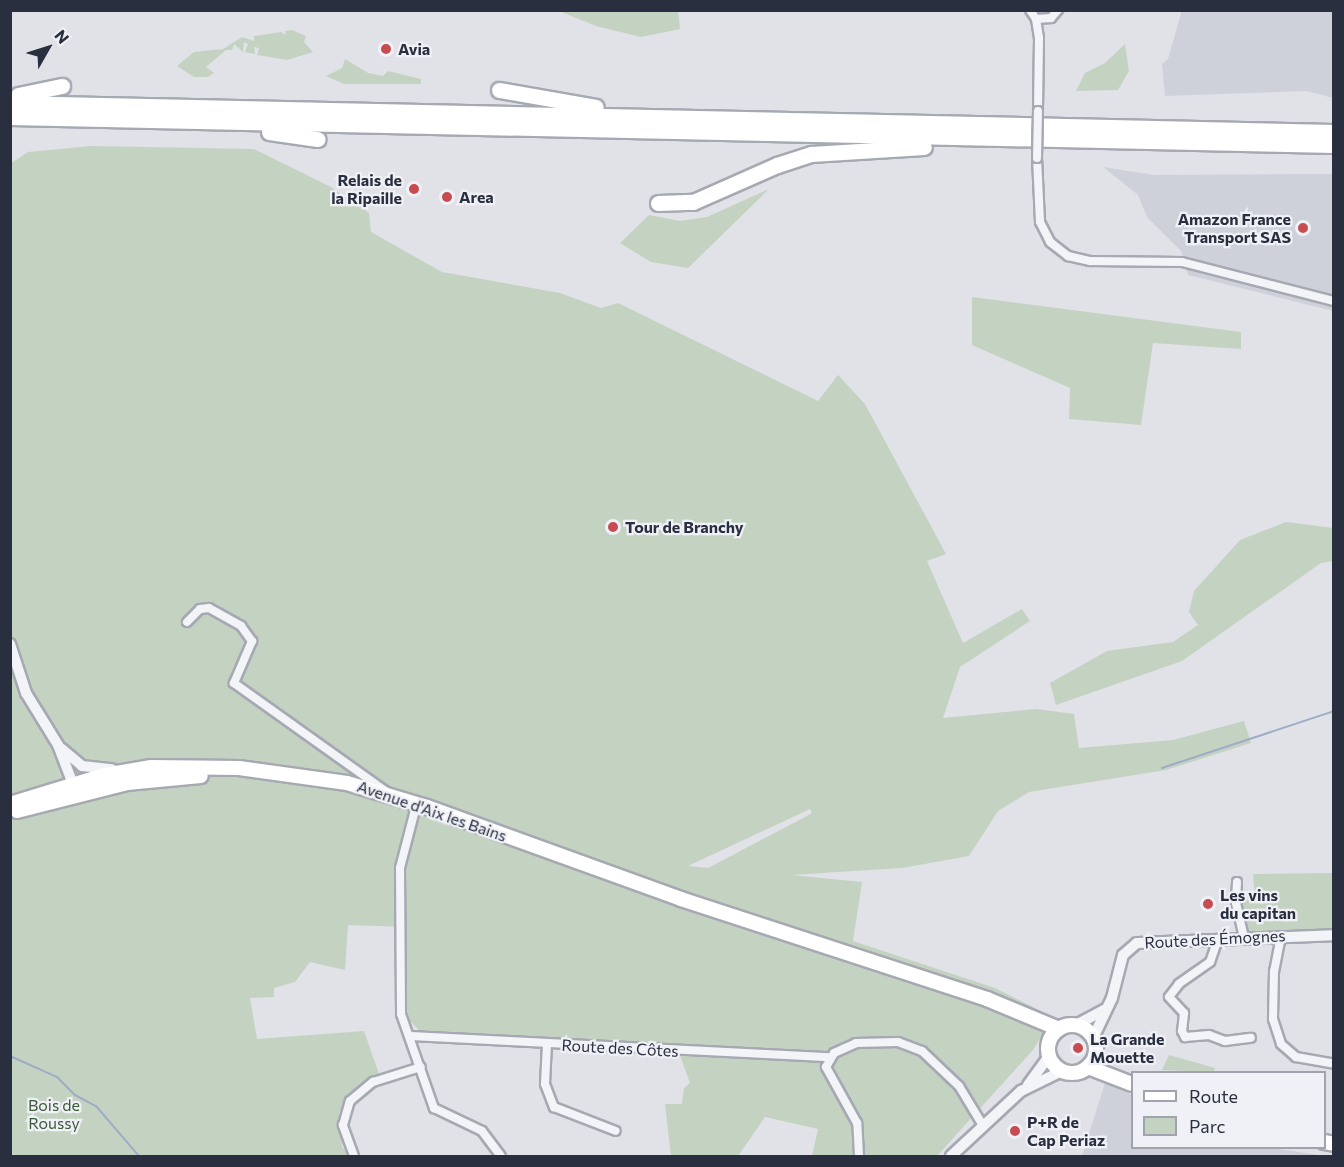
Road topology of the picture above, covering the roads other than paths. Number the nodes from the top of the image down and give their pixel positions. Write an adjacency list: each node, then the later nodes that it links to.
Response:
1 (1030, 10): 3 (street)
2 (1058, 10): 3 (street)
3 (1036, 20): 16 (street, bridge)
4 (62, 86): 6 (highway)
5 (499, 90): 10 (highway)
6 (10, 96)
7 (10, 103): 10 (highway)
8 (10, 117): 9 (highway)
9 (126, 120): 12 (highway); 13 (highway)
10 (812, 122): 11 (highway)
11 (1334, 132)
12 (317, 139)
13 (1050, 141): 14 (highway); 15 (highway)
14 (1334, 145)
15 (658, 202)
16 (1334, 301)
17 (187, 622): 24 (street)
18 (10, 644): 19 (street)
19 (58, 745): 20 (street); 23 (street)
20 (73, 760): 21 (street); 23 (street)
21 (152, 767): 23 (main road, Avenue d'Aix les Bains); 24 (main road, Avenue d'Aix les Bains)
22 (167, 777): 23 (main road); 26 (main road, Avenue d'Aix les Bains); 27 (main road, Avenue d'Aix les Bains)
23 (74, 784): 25 (main road, Avenue d'Aix les Bains); 27 (street)
24 (389, 794): 28 (main road, Avenue d'Aix les Bains)
25 (10, 804)
26 (415, 810): 28 (main road, Avenue d'Aix les Bains); 38 (street)
27 (10, 812)
28 (569, 859): 34 (main road, Avenue d'Aix les Bains)
29 (1238, 882): 32 (street)
30 (1334, 935): 31 (street, Route des Émognes)
31 (1281, 936): 32 (street, Route des Émognes); 44 (street)
32 (1244, 938): 33 (street, Route des Émognes)
33 (1218, 939): 35 (street, Route des Émognes); 39 (street)
34 (930, 982): 37 (main road, Avenue d'Aix les Bains); 42 (main road, Avenue d'Aix les Bains)
35 (1106, 1009): 36 (street); 41 (street, Route des Émognes)
36 (1076, 1025): 37 (main road); 41 (main road)
37 (1059, 1029): 42 (main road)
38 (410, 1036): 40 (street, Route des Côtes); 45 (street)
39 (1251, 1038)
40 (547, 1044): 43 (street, Route des Côtes); 52 (street)
41 (1095, 1044): 46 (main road); 48 (main road)
42 (1049, 1051): 47 (main road); 50 (street)
43 (830, 1057): 51 (street); 55 (street)
44 (1334, 1064)
45 (422, 1067): 53 (street); 54 (street)
46 (1088, 1067): 47 (main road); 49 (main road)
47 (1062, 1071): 50 (street)
48 (1131, 1075)
49 (1131, 1084)
50 (1026, 1087): 51 (street)
51 (982, 1124): 56 (street)
52 (616, 1131)
53 (354, 1156)
54 (501, 1156)
55 (859, 1156)
56 (951, 1156)

